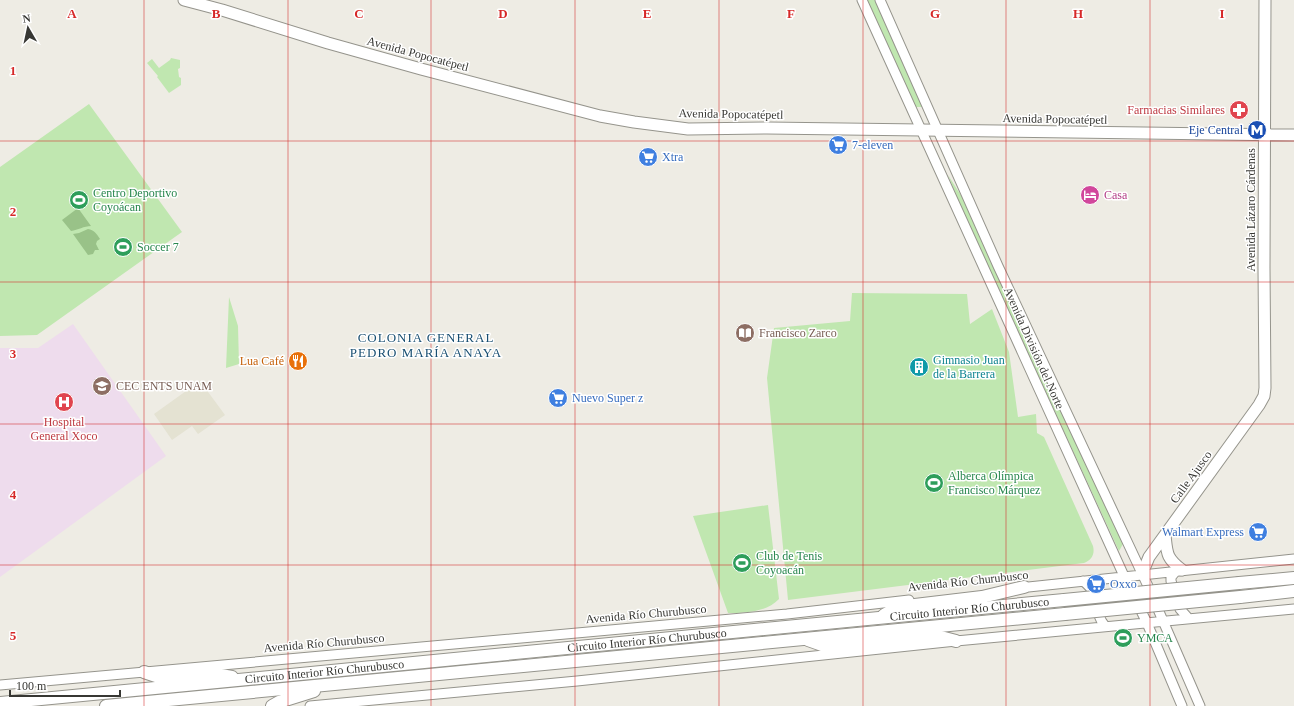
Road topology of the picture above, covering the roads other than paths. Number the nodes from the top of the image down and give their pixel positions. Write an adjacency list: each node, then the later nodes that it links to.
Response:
1 (184, 0): 5 (main road, Avenida Popocatépetl)
2 (862, 0): 5 (main road, Avenida División del Norte)
3 (880, 0): 6 (main road, Avenida División del Norte)
4 (1265, 0): 7 (main road, Avenida Lázaro Cárdenas)
5 (921, 130): 6 (main road, Avenida Popocatépetl); 9 (main road, Avenida División del Norte)
6 (939, 131): 7 (main road, Avenida Popocatépetl); 10 (main road, Avenida División del Norte)
7 (1264, 135): 8 (main road, Avenida Popocatépetl); 11 (main road, Avenida Lázaro Cárdenas)
8 (1294, 135)
9 (935, 161): 10 (main road); 16 (main road, Avenida División del Norte)
10 (966, 193): 15 (main road, Avenida División del Norte)
11 (1264, 396): 12 (main road, Calle Ajusco)
12 (1165, 535): 14 (main road); 15 (main road, Calle Ajusco)
13 (1294, 559): 14 (main road, Avenida Río Churubusco)
14 (1179, 570): 15 (main road, Avenida Río Churubusco); 26 (main road)
15 (1142, 574): 16 (main road, Avenida Río Churubusco); 27 (main road, Avenida División del Norte)
16 (1124, 576): 17 (main road, Avenida Río Churubusco); 28 (main road, Avenida División del Norte)
17 (1103, 578): 19 (main road, Avenida Río Churubusco); 22 (main road)
18 (1294, 578): 25 (highway, Circuito Interior Río Churubusco, bridge)
19 (1083, 581): 20 (main road, Avenida Río Churubusco); 22 (main road)
20 (1024, 587): 25 (highway); 33 (main road, Avenida Río Churubusco)
21 (1294, 591): 31 (highway, Circuito Interior Río Churubusco, bridge)
22 (1095, 594): 24 (main road)
23 (1294, 609): 26 (main road)
24 (1098, 615): 29 (main road); 30 (main road)
25 (877, 618): 34 (highway, Circuito Interior Río Churubusco)
26 (1189, 619): 27 (main road)
27 (1162, 621): 28 (main road); 42 (main road, Avenida División del Norte)
28 (1147, 622): 29 (main road); 41 (main road, Avenida División del Norte)
29 (1105, 626): 30 (main road)
30 (1092, 628): 32 (main road)
31 (803, 639): 32 (highway); 35 (highway, Circuito Interior Río Churubusco)
32 (956, 640): 40 (main road)
33 (144, 672): 34 (highway); 36 (main road, Avenida Río Churubusco)
34 (245, 680): 37 (highway, Circuito Interior Río Churubusco)
35 (331, 684): 38 (highway, Circuito Interior Río Churubusco); 39 (highway)
36 (0, 685)
37 (0, 703)
38 (106, 706)
39 (272, 706)
40 (310, 706)
41 (1182, 706)
42 (1200, 706)

